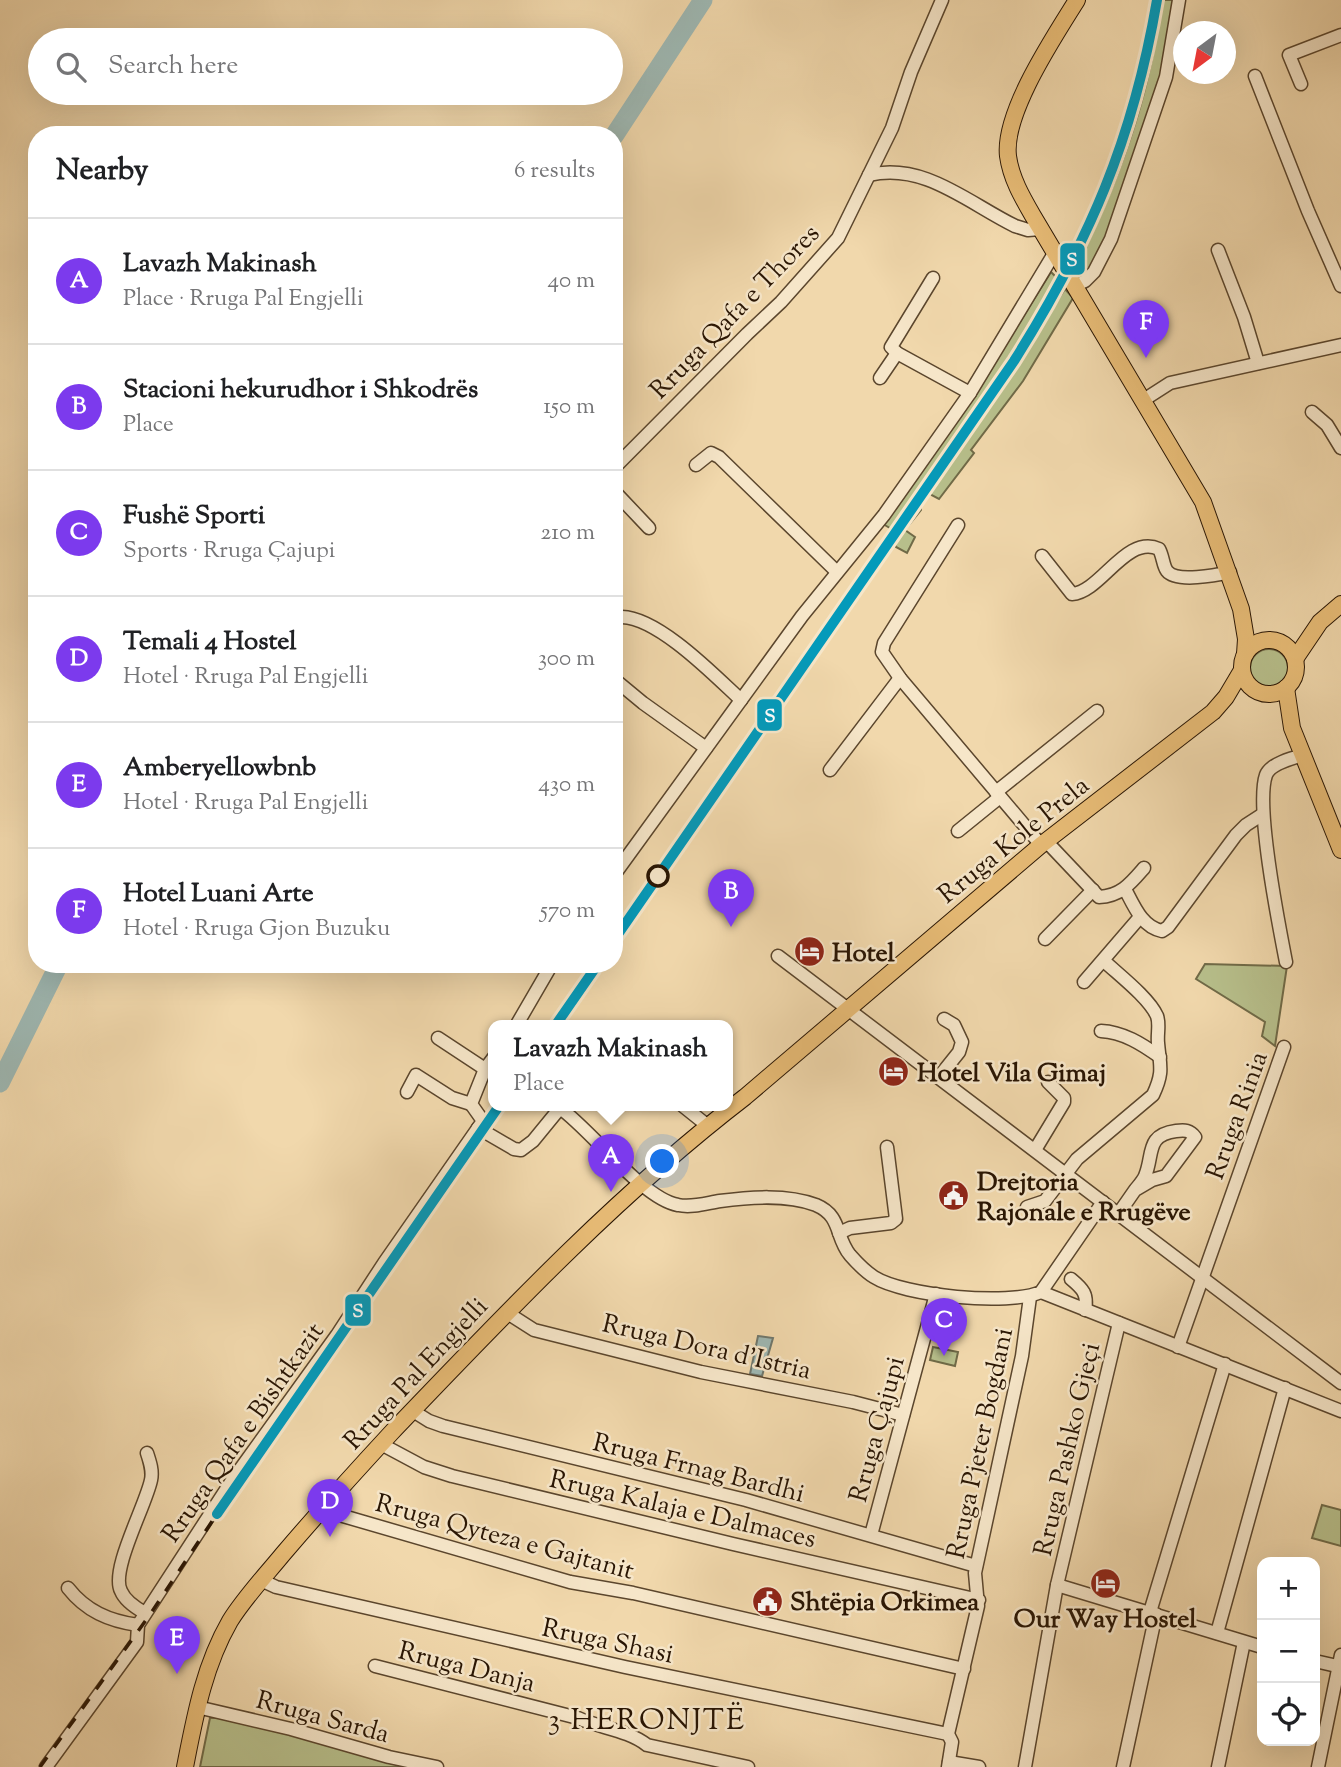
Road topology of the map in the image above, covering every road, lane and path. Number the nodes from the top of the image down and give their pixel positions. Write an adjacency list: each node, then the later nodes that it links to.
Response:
1 (942, 0): 7 (street, Rruga Qafa e Thores)
2 (1077, 0): 8 (main road)
3 (1179, 0): 12 (street)
4 (1341, 35): 6 (street)
5 (1255, 76): 13 (street)
6 (1301, 84)
7 (869, 175): 8 (street); 22 (street, Rruga Qafa e Thores)
8 (1040, 229): 10 (main road)
9 (1218, 250): 16 (street)
10 (1055, 252): 12 (main road); 18 (street)
11 (933, 278): 15 (street)
12 (1075, 286): 19 (main road)
13 (1341, 286)
14 (1341, 345): 16 (street)
15 (897, 353): 17 (street); 18 (street)
16 (1258, 363): 19 (street)
17 (880, 378)
18 (970, 393): 28 (street)
19 (1142, 401): 29 (main road)
20 (1312, 412): 21 (street)
21 (1341, 448)
22 (623, 459)
23 (696, 465): 28 (street)
24 (623, 501): 26 (street)
25 (958, 525): 37 (street)
26 (649, 528)
27 (1042, 556): 29 (street)
28 (837, 572): 41 (street)
29 (1230, 572): 31 (main road)
30 (1341, 604): 33 (main road)
31 (1241, 609): 34 (main road); 36 (main road)
32 (623, 617): 41 (street)
33 (1320, 622): 34 (main road); 35 (main road)
34 (1271, 641): 35 (main road); 36 (main road)
35 (1295, 659): 39 (main road)
36 (1243, 662): 40 (main road); 43 (main road, Rruga Kole Prela)
37 (900, 678): 47 (street); 48 (street)
38 (623, 686): 45 (street)
39 (1286, 688): 40 (main road); 44 (main road)
40 (1262, 693): 43 (main road, Rruga Kole Prela); 44 (main road)
41 (741, 700): 45 (street)
42 (1097, 711): 48 (street)
43 (1213, 712): 51 (main road, Rruga Kole Prela)
44 (1292, 728): 46 (main road)
45 (706, 748): 53 (street)
46 (1303, 755): 49 (street); 52 (main road)
47 (830, 769)
48 (998, 795): 50 (street); 51 (street)
49 (1263, 814): 57 (street); 61 (street)
50 (958, 831)
51 (1043, 843): 56 (street); 64 (main road, Rruga Kole Prela)
52 (1341, 850)
53 (623, 863)
54 (1144, 868): 55 (street)
55 (1125, 889): 56 (street); 57 (street)
56 (1093, 890): 58 (street)
57 (1140, 918): 60 (street)
58 (1045, 939)
59 (778, 956): 64 (street)
60 (1104, 961): 63 (street); 70 (street)
61 (1286, 962)
62 (547, 973): 66 (street)
63 (1084, 982)
64 (849, 1008): 73 (street); 77 (main road, Rruga Pal Engjelli)
65 (944, 1019): 73 (street)
66 (519, 1020)
67 (1101, 1031): 70 (street)
68 (438, 1038): 72 (street)
69 (1284, 1047): 93 (street, Rruga Rinia)
70 (1160, 1057): 86 (street)
71 (488, 1065): 72 (street)
72 (485, 1069): 76 (street)
73 (939, 1077): 85 (street)
74 (1048, 1083): 85 (street)
75 (407, 1092): 76 (street)
76 (471, 1104): 83 (street)
77 (733, 1106)
78 (557, 1111): 83 (street)
79 (564, 1111): 87 (street)
80 (689, 1111): 82 (street)
81 (727, 1111): 82 (main road, Rruga Pal Engjelli)
82 (708, 1126): 87 (main road, Rruga Pal Engjelli)
83 (478, 1128): 116 (street, Rruga Qafa e Bishtkazit)
84 (887, 1147): 92 (street)
85 (1035, 1150): 86 (street)
86 (1065, 1173): 89 (street); 90 (street)
87 (641, 1184): 92 (street); 98 (main road, Rruga Pal Engjelli)
88 (1135, 1190): 88 (street); 91 (street)
89 (1103, 1202): 91 (street); 96 (street)
90 (1027, 1207)
91 (1119, 1213): 93 (street)
92 (839, 1233): 95 (street)
93 (1202, 1277): 100 (street, Rruga Rinia); 102 (street)
94 (1071, 1279): 97 (street)
95 (936, 1294): 96 (street); 106 (street, Rruga Çajupi)
96 (1035, 1295): 97 (street); 111 (street, Rruga Pjeter Bogdani)
97 (1085, 1310): 99 (street)
98 (506, 1312): 104 (main road, Rruga Pal Engjelli); 106 (street, Rruga Dora d'Istria)
99 (1119, 1324): 100 (street); 113 (street, Rruga Pashko Gjeçi)
100 (1178, 1347): 101 (street)
101 (1225, 1364): 103 (street); 117 (street)
102 (1341, 1383)
103 (1285, 1388): 105 (street); 119 (street)
104 (413, 1410): 107 (main road, Rruga Pal Engjelli); 110 (street, Rruga Frnag Bardhi)
105 (1341, 1411)
106 (903, 1415): 110 (street, Rruga Çajupi)
107 (382, 1444): 109 (main road, Rruga Pal Engjelli); 115 (street, Rruga Kalaja e Dalmaces)
108 (147, 1453): 116 (street, Rruga Qafa e Bishtkazit)
109 (324, 1505): 112 (main road, Rruga Pal Engjelli); 125 (street, Rruga Qyteza e Gajtanit)
110 (871, 1535): 111 (street, Rruga Frnag Bardhi)
111 (976, 1566): 115 (street, Rruga Pjeter Bogdani)
112 (261, 1580): 126 (main road, Rruga Pal Engjelli); 127 (street, Rruga Shasi)
113 (1057, 1585): 117 (street); 134 (street, Rruga Pashko Gjeçi)
114 (68, 1588): 118 (street)
115 (979, 1600): 125 (street, Rruga Pjeter Bogdani)
116 (145, 1613): 118 (street, Rruga Qafa e Bishtkazit)
117 (1153, 1613): 119 (street); 135 (street)
118 (138, 1625): 129 (street, Rruga Qafa e Bishtkazit)
119 (1217, 1633): 120 (street)
120 (1244, 1642): 121 (street); 136 (street)
121 (1257, 1646)
122 (1320, 1661): 123 (street)
123 (1340, 1663): 137 (street)
124 (375, 1666): 132 (street, Rruga Danja)
125 (964, 1669): 127 (street, Rruga Pjeter Bogdani)
126 (197, 1707): 130 (main road, Rruga Pal Engjelli); 131 (street, Rruga Sarda)
127 (948, 1734): 128 (street, Rruga Pjeter Bogdani)
128 (948, 1764): 133 (street, Rruga Pjeter Bogdani)
129 (46, 1767)
130 (186, 1767)
131 (436, 1767)
132 (748, 1767)
133 (979, 1767)
134 (1026, 1767)
135 (1123, 1767)
136 (1218, 1767)
137 (1318, 1767)

